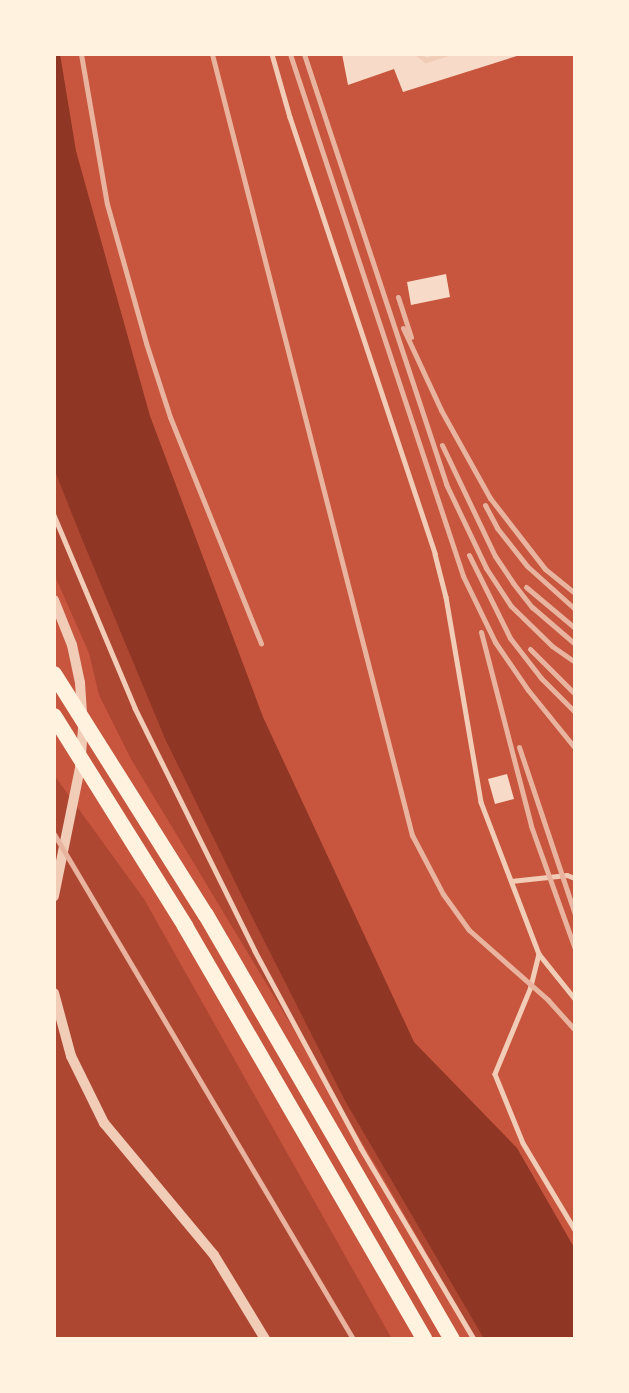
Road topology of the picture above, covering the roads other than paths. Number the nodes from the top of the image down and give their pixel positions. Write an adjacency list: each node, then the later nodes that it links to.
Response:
1 (272, 54): 9 (lane)
2 (418, 54): 3 (lane)
3 (446, 54)
4 (54, 515): 18 (lane)
5 (54, 600): 10 (street)
6 (56, 676): 17 (highway)
7 (54, 716): 16 (highway)
8 (575, 878): 9 (lane)
9 (511, 881): 11 (lane)
10 (54, 896)
11 (539, 954): 13 (lane); 14 (lane)
12 (54, 993): 15 (street)
13 (575, 999)
14 (575, 1230)
15 (265, 1339)
16 (424, 1339)
17 (452, 1339)
18 (474, 1339)

